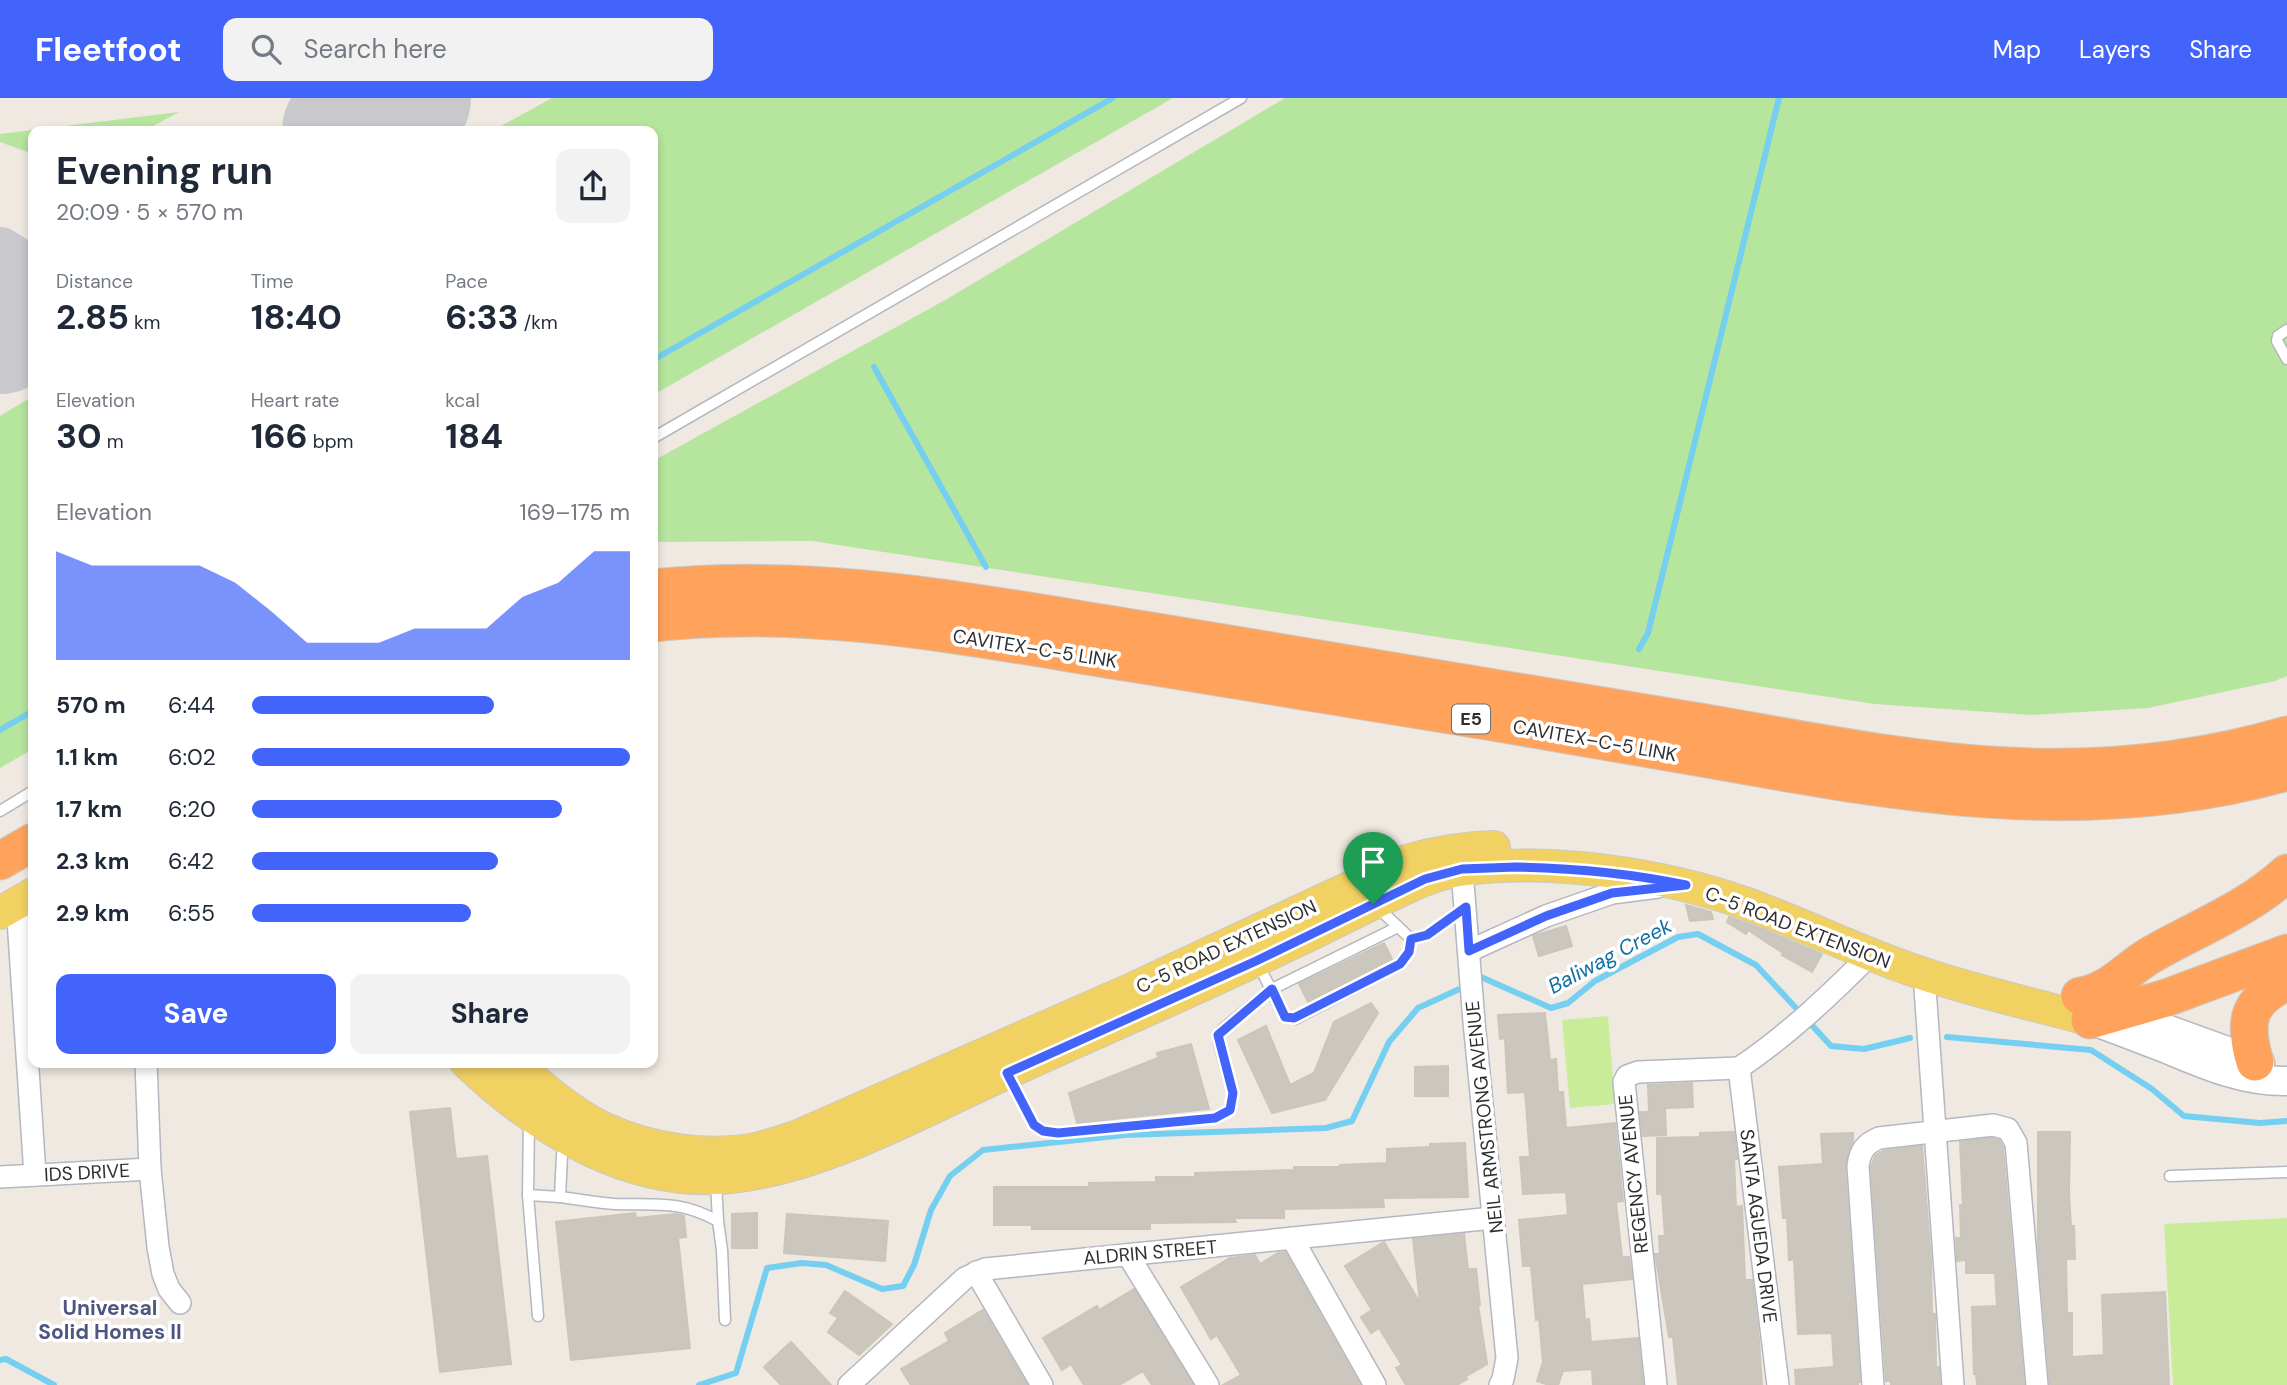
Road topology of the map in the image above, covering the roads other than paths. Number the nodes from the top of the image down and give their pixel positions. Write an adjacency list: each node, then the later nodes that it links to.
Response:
1 (1241, 98): 4 (lane)
2 (2287, 330): 3 (lane)
3 (2287, 359)
4 (658, 435)
5 (658, 588): 7 (highway, CAVITEX–C-5 LINK / E5)
6 (658, 623): 8 (highway, CAVITEX–C-5 LINK / E5)
7 (2287, 735)
8 (2287, 772)
9 (28, 794): 10 (lane)
10 (0, 811)
11 (28, 845): 13 (highway)
12 (1461, 859): 16 (main road, C-5 ROAD EXTENSION); 18 (main road, C-5 ROAD EXTENSION); 19 (street, NEIL ARMSTRONG AVENUE); 29 (main road, C-5 ROAD EXTENSION); 35 (main road, C-5 ROAD EXTENSION)
13 (0, 861)
14 (2287, 873): 29 (highway)
15 (28, 878): 17 (highway)
16 (1686, 885): 22 (street); 24 (main road, C-5 ROAD EXTENSION)
17 (17, 899): 32 (street)
18 (1373, 904): 20 (lane); 25 (main road, C-5 ROAD EXTENSION)
19 (1466, 907): 21 (lane); 22 (street, NEIL ARMSTRONG AVENUE)
20 (1398, 926): 21 (lane); 28 (lane)
21 (1411, 939): 28 (lane)
22 (1469, 951): 50 (street, NEIL ARMSTRONG AVENUE)
23 (2287, 953): 29 (highway)
24 (1870, 955): 26 (main road, C-5 ROAD EXTENSION); 36 (street)
25 (1256, 961): 28 (lane); 37 (main road, C-5 ROAD EXTENSION)
26 (1924, 974): 29 (main road, C-5 ROAD EXTENSION); 40 (street)
27 (2287, 982): 30 (highway)
28 (1272, 989): 37 (lane)
29 (2108, 1009): 30 (main road, C-5 ROAD EXTENSION); 38 (main road, C-5 ROAD EXTENSION)
30 (2271, 1064)
31 (28, 1068): 44 (street)
32 (28, 1068)
33 (146, 1068): 42 (street, IDS DRIVE)
34 (472, 1068): 39 (main road, C-5 ROAD EXTENSION)
35 (520, 1068)
36 (1739, 1068): 63 (street, REGENCY AVENUE); 64 (street, SANTA AGUEDA DRIVE)
37 (1007, 1073): 47 (main road, C-5 ROAD EXTENSION)
38 (2287, 1081)
39 (530, 1116): 41 (main road, C-5 ROAD EXTENSION); 48 (lane)
40 (1934, 1133): 65 (street); 66 (street); 67 (street)
41 (566, 1137): 47 (main road, C-5 ROAD EXTENSION); 49 (lane)
42 (150, 1169): 44 (street, IDS DRIVE); 55 (street)
43 (2287, 1172): 45 (lane)
44 (35, 1175): 46 (street, IDS DRIVE)
45 (2170, 1176)
46 (0, 1177)
47 (716, 1177): 51 (lane)
48 (528, 1195): 49 (lane); 56 (lane)
49 (560, 1197): 51 (lane)
50 (1493, 1217): 52 (street, ALDRIN STREET); 62 (street, NEIL ARMSTRONG AVENUE)
51 (718, 1221): 57 (lane)
52 (1292, 1238): 53 (street, ALDRIN STREET); 61 (street)
53 (1128, 1255): 54 (street, ALDRIN STREET); 60 (street)
54 (976, 1272): 58 (street, ALDRIN STREET); 59 (street)
55 (180, 1303)
56 (538, 1316)
57 (725, 1320)
58 (861, 1380)
59 (1042, 1385)
60 (1209, 1385)
61 (1375, 1385)
62 (1500, 1385)
63 (1656, 1385)
64 (1778, 1385)
65 (1873, 1385)
66 (1953, 1385)
67 (2037, 1385)

